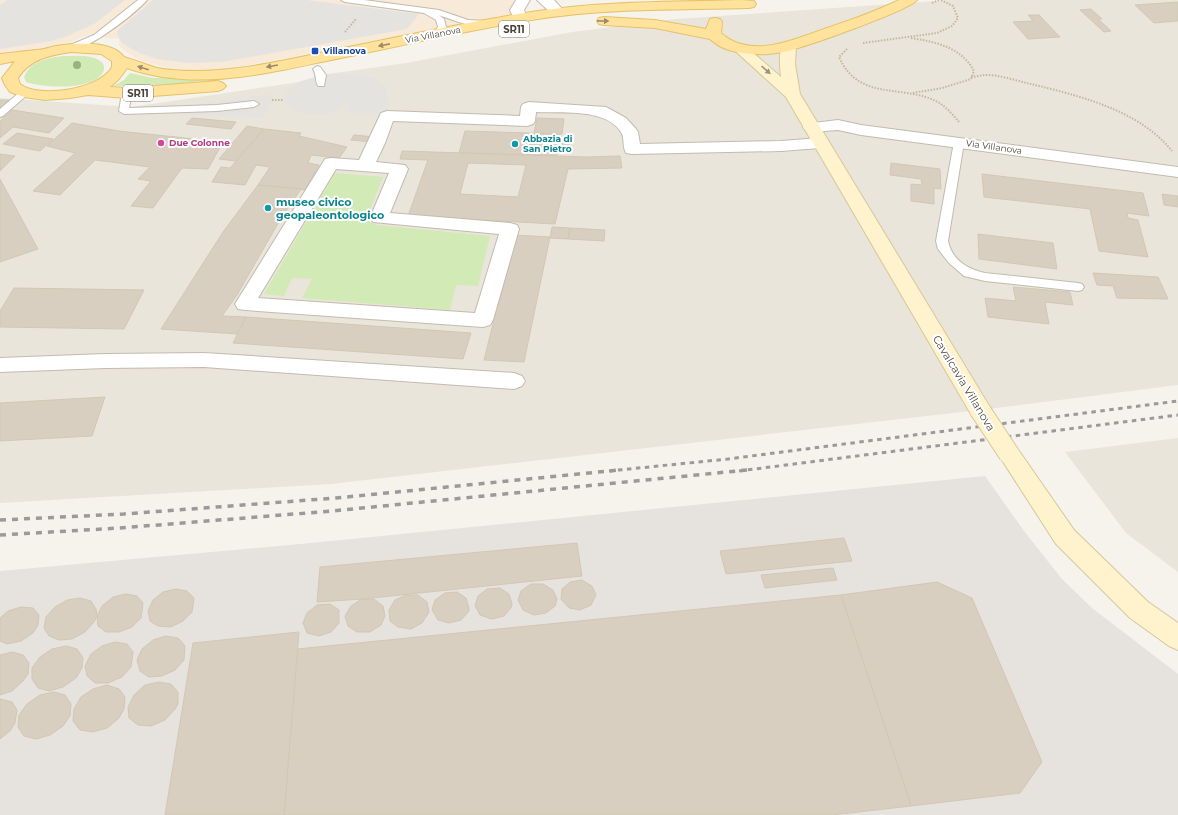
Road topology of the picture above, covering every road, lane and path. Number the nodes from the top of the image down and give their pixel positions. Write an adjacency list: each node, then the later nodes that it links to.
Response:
1 (143, 0): 14 (lane)
2 (345, 0): 10 (lane)
3 (523, 0): 12 (street)
4 (544, 0): 11 (street)
5 (763, 0): 8 (main road)
6 (910, 0): 9 (main road)
7 (941, 0): 17 (path)
8 (749, 4): 11 (main road, Via Villanova / SR11); 16 (main road)
9 (894, 4): 19 (main road)
10 (425, 10): 13 (lane); 15 (lane)
11 (558, 12): 12 (main road, Via Villanova / SR11)
12 (520, 18): 13 (main road, Via Villanova / SR11)
13 (489, 24): 15 (main road, Via Villanova / SR11)
14 (104, 32): 21 (lane); 23 (lane)
15 (436, 35): 26 (main road, Via Villanova / SR11, one-way to 26)
16 (714, 35): 22 (main road, Via Villanova); 27 (main road, Via Villanova / SR11, one-way to 16)
17 (907, 38): 18 (path); 28 (path)
18 (857, 45)
19 (790, 46): 22 (main road); 33 (street, Cavalcavia Villanova)
20 (852, 47): 34 (path)
21 (71, 48): 23 (main road, SR11); 24 (main road, SR11)
22 (739, 48): 33 (street, Cavalcavia Villanova, one-way to 33)
23 (103, 50): 26 (main road, SR11)
24 (42, 53): 25 (main road, SR11); 30 (main road)
25 (0, 59)
26 (120, 60): 31 (main road)
27 (317, 69): 29 (lane); 32 (main road, Via Villanova / SR11)
28 (971, 78): 34 (path); 39 (path)
29 (321, 84)
30 (13, 88): 31 (main road, SR11); 36 (lane)
31 (89, 90): 32 (main road, Via Villanova / SR11)
32 (127, 93): 35 (lane)
33 (792, 94): 37 (street, Cavalcavia Villanova)
34 (910, 94): 38 (path)
35 (254, 104)
36 (0, 114)
37 (815, 135): 38 (street, Via Villanova); 40 (street, Via Villanova); 45 (street, Cavalcavia Villanova, bridge)
38 (963, 143): 41 (street, Via Villanova); 42 (lane)
39 (1172, 152)
40 (365, 166): 40 (street)
41 (1178, 172)
42 (1078, 287)
43 (0, 365): 44 (street)
44 (514, 381)
45 (1178, 638)

